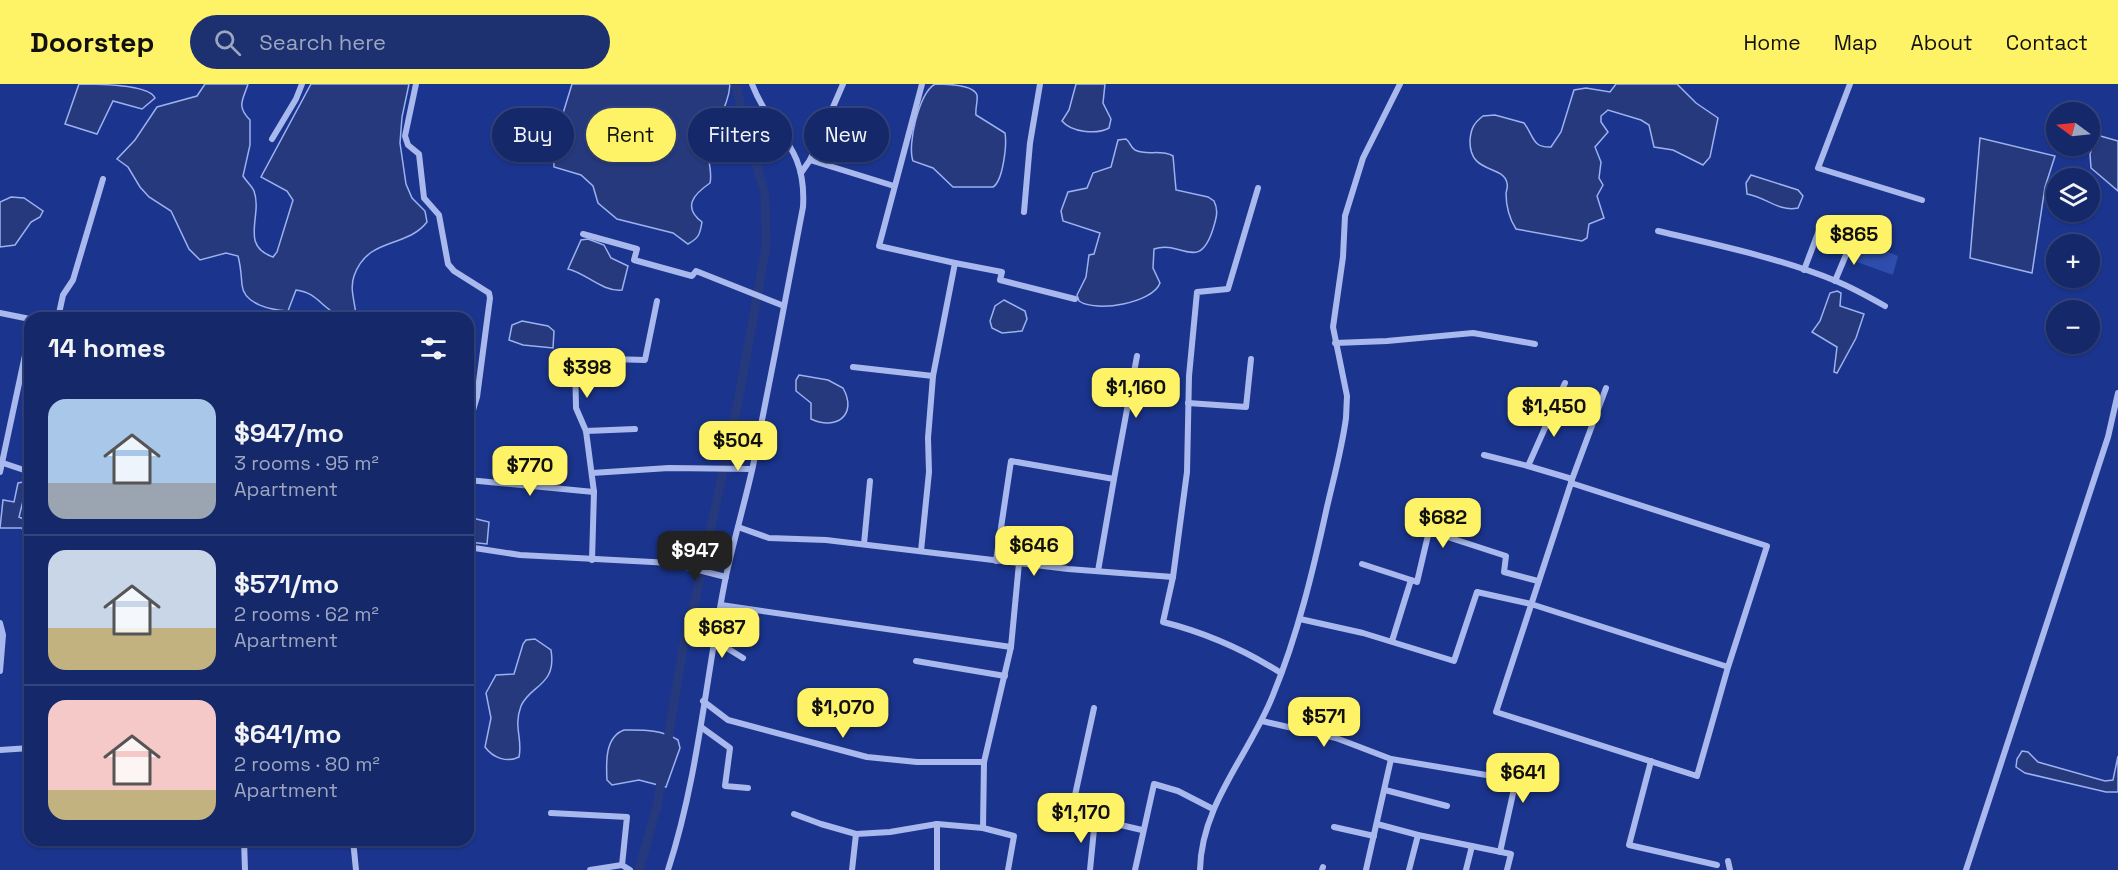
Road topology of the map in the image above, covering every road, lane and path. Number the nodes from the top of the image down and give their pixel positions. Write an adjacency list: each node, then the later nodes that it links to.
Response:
1 (302, 84): 10 (street)
2 (416, 84): 44 (street)
3 (752, 84): 13 (street)
4 (843, 84): 9 (street)
5 (922, 84): 15 (street)
6 (1040, 84): 18 (street)
7 (1401, 84): 33 (street)
8 (1850, 84): 17 (street)
9 (833, 108)
10 (272, 139)
11 (808, 162): 13 (street)
12 (816, 162): 15 (street)
13 (801, 172): 28 (street)
14 (103, 179): 30 (street)
15 (894, 186): 23 (street)
16 (1258, 188): 43 (street)
17 (1922, 200)
18 (1024, 212)
19 (1823, 220): 24 (street)
20 (1658, 231): 24 (street)
21 (584, 234): 28 (street)
22 (1851, 243): 25 (street)
23 (955, 263): 26 (street); 39 (street)
24 (1804, 270): 25 (street)
25 (1835, 281): 29 (street)
26 (1075, 299)
27 (657, 301): 46 (street)
28 (784, 306): 51 (street)
29 (1886, 306)
30 (59, 312)
31 (0, 314): 32 (street)
32 (24, 319)
33 (1335, 343): 34 (street); 74 (street)
34 (1534, 344)
35 (1137, 356): 54 (street)
36 (1251, 359): 43 (street)
37 (24, 361): 48 (street)
38 (853, 367): 39 (street)
39 (933, 376): 62 (street)
40 (1565, 383): 49 (street)
41 (1606, 388): 57 (street)
42 (2118, 393): 133 (street)
43 (1188, 404): 69 (street)
44 (474, 407)
45 (634, 429): 46 (street)
46 (586, 431): 53 (street)
47 (1484, 455): 49 (street)
48 (3, 463): 50 (street); 52 (street)
49 (1528, 466): 57 (street)
50 (24, 470)
51 (752, 470): 53 (street); 59 (street)
52 (0, 472)
53 (592, 473): 58 (street)
54 (1114, 479): 64 (street); 67 (street)
55 (474, 481): 58 (street)
56 (870, 481): 60 (street)
57 (1571, 481): 71 (street); 81 (street)
58 (594, 492): 63 (street)
59 (738, 527): 60 (street); 68 (street)
60 (864, 544): 62 (street)
61 (474, 548): 63 (street)
62 (921, 551): 64 (street)
63 (592, 560): 68 (street)
64 (996, 561): 65 (street)
65 (1019, 563): 67 (street); 78 (street)
66 (1362, 564): 70 (street)
67 (1098, 571): 69 (street)
68 (726, 577): 73 (street)
69 (1173, 577): 83 (street)
70 (1411, 580): 71 (street); 77 (street)
71 (1538, 581): 72 (street)
72 (1531, 604): 77 (street); 81 (street); 92 (street)
73 (721, 605): 76 (street); 78 (street)
74 (1300, 619): 77 (street); 83 (street)
75 (0, 622): 82 (street)
76 (714, 640): 79 (street); 85 (street)
77 (1392, 641)
78 (1011, 647): 84 (street)
79 (743, 658)
80 (916, 661): 84 (street)
81 (1728, 667): 92 (street)
82 (0, 671)
83 (1281, 673): 87 (street)
84 (1005, 676): 93 (street)
85 (703, 701): 88 (street); 93 (street)
86 (1095, 708): 100 (street)
87 (1262, 721): 91 (street); 97 (street)
88 (701, 727): 94 (street); 121 (street)
89 (24, 748): 90 (street)
90 (0, 750)
91 (1391, 759): 95 (street); 112 (street)
92 (1651, 761): 114 (street)
93 (984, 762): 104 (street)
94 (748, 788)
95 (1385, 790): 96 (street); 102 (street)
96 (1447, 806)
97 (1213, 809): 105 (street); 127 (street)
98 (551, 813): 115 (street)
99 (794, 814): 106 (street)
100 (1095, 819): 105 (street); 125 (street)
101 (937, 824): 104 (street); 106 (street); 123 (street)
102 (1377, 824): 107 (street); 108 (street)
103 (1334, 827): 108 (street)
104 (983, 828): 124 (street)
105 (1142, 830): 126 (street)
106 (856, 834): 122 (street)
107 (1418, 835): 111 (street); 129 (street)
108 (1374, 836): 116 (street)
109 (244, 846): 117 (street)
110 (354, 846): 118 (street)
111 (1472, 846): 112 (street); 130 (street)
112 (1500, 852): 131 (street)
113 (1728, 861): 132 (street)
114 (1716, 865)
115 (622, 866): 119 (street); 120 (street)
116 (1366, 869): 128 (street)
117 (245, 870)
118 (356, 870)
119 (590, 870)
120 (629, 870)
121 (668, 870)
122 (852, 870)
123 (937, 870)
124 (1008, 870)
125 (1090, 870)
126 (1135, 870)
127 (1200, 870)
128 (1374, 870)
129 (1409, 870)
130 (1466, 870)
131 (1507, 870)
132 (1730, 870)
133 (1966, 870)

